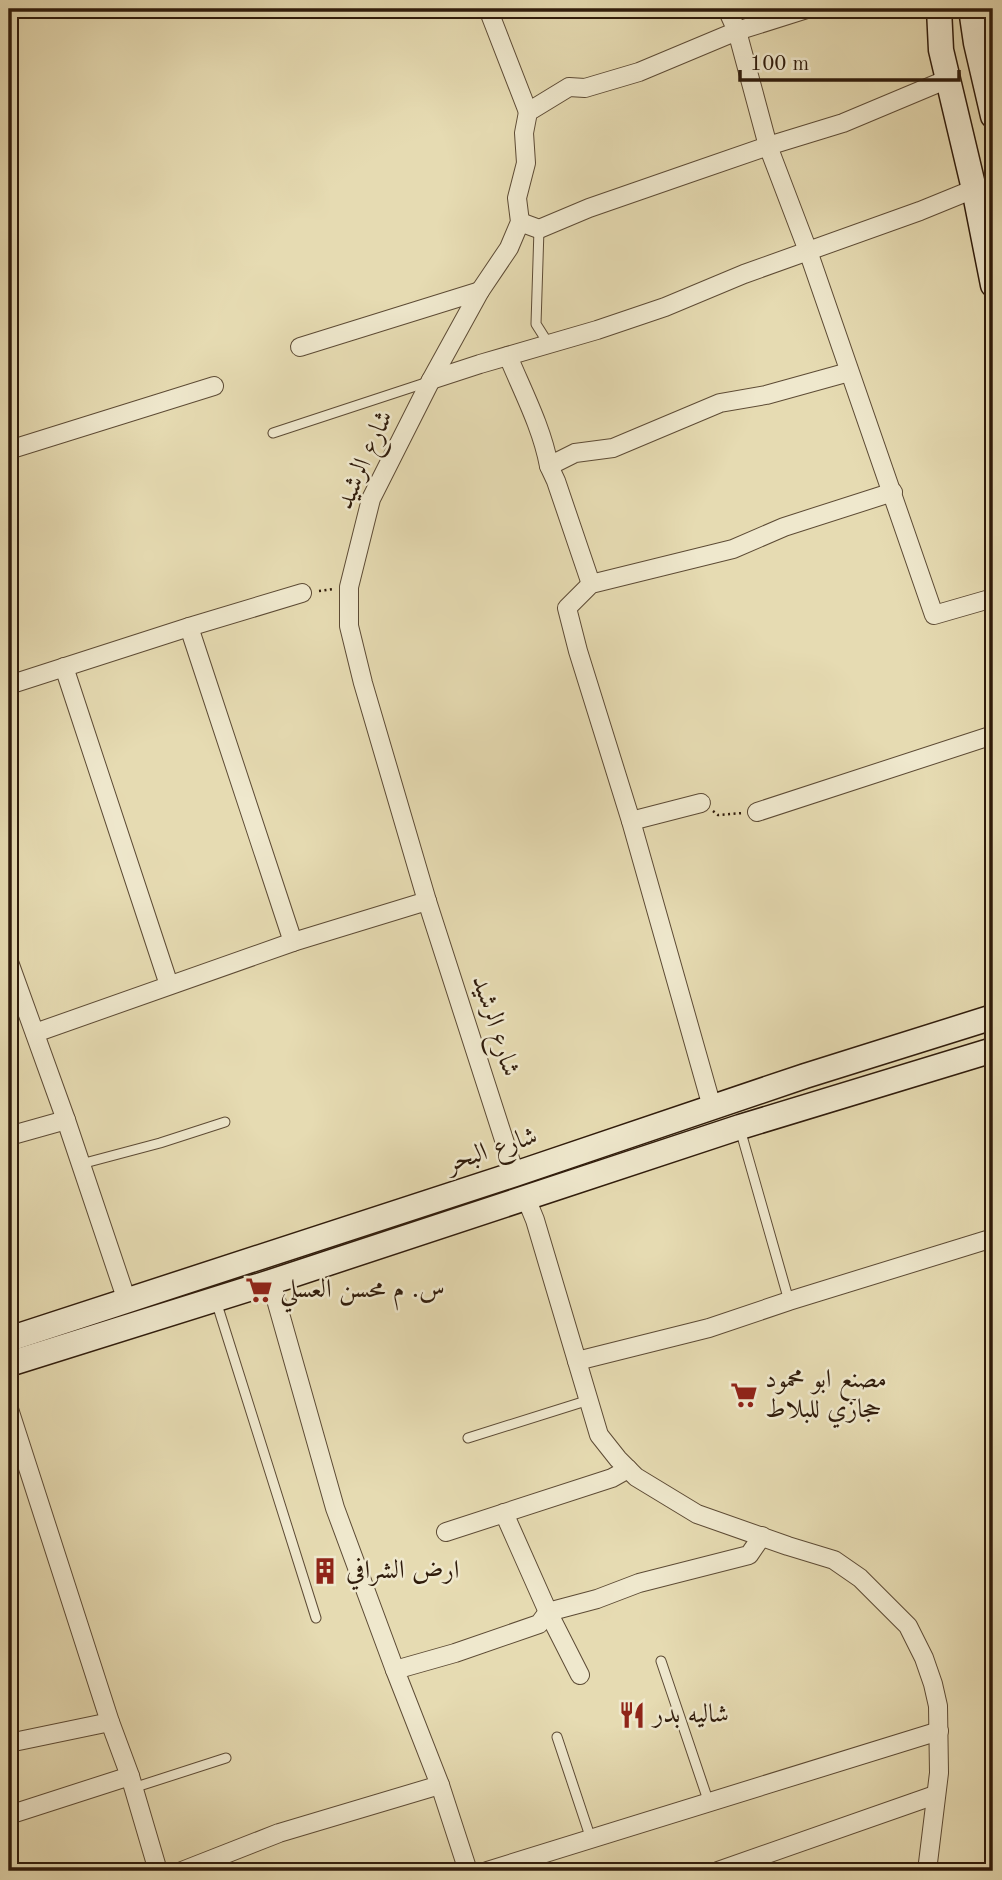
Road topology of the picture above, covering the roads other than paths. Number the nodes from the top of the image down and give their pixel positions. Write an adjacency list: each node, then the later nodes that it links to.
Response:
1 (488, 9): 8 (street)
2 (727, 9): 6 (street)
3 (807, 9): 6 (street)
4 (939, 9): 7 (main road)
5 (971, 9): 9 (main road)
6 (737, 31): 8 (street); 10 (street)
7 (948, 79): 10 (street); 11 (main road)
8 (528, 112): 12 (street, شارع الرشيد)
9 (993, 116)
10 (768, 146): 13 (street); 14 (street)
11 (974, 189): 14 (street); 15 (main road)
12 (520, 222): 13 (street); 16 (street, شارع الرشيد)
13 (539, 229): 17 (lane)
14 (808, 251): 17 (street); 20 (street)
15 (993, 285)
16 (480, 291): 18 (street); 21 (street, شارع الرشيد)
17 (548, 343): 19 (street)
18 (300, 347)
19 (508, 356): 21 (street); 25 (street)
20 (849, 372): 25 (street); 26 (street)
21 (432, 380): 23 (lane); 37 (street, شارع الرشيد)
22 (214, 386): 24 (street)
23 (273, 433)
24 (9, 450)
25 (549, 466): 27 (street)
26 (892, 492): 27 (street); 29 (street)
27 (591, 584): 36 (street)
28 (302, 593): 30 (street)
29 (993, 598)
30 (189, 627): 31 (street); 38 (street)
31 (64, 667): 32 (street); 40 (street)
32 (9, 685)
33 (993, 735): 35 (street)
34 (701, 803): 36 (street)
35 (757, 812)
36 (631, 821): 44 (street)
37 (427, 901): 38 (street); 50 (street, شارع الرشيد)
38 (293, 942): 40 (street)
39 (9, 962): 42 (street)
40 (169, 985): 42 (street)
41 (993, 1017): 44 (main road, شارع البحر)
42 (35, 1033): 45 (street)
43 (993, 1050): 47 (main road)
44 (712, 1107): 50 (main road, شارع البحر)
45 (66, 1120): 48 (street); 49 (street)
46 (225, 1122): 49 (lane)
47 (740, 1127): 51 (main road); 58 (lane)
48 (9, 1136)
49 (81, 1164): 57 (street)
50 (515, 1174): 52 (main road, شارع البحر)
51 (526, 1198): 54 (main road); 60 (street)
52 (364, 1224): 54 (main road); 57 (main road, شارع البحر)
53 (993, 1238): 58 (street)
54 (373, 1249): 55 (main road)
55 (271, 1282): 56 (main road); 72 (street)
56 (216, 1299): 61 (main road); 70 (lane)
57 (127, 1301): 59 (main road, شارع البحر)
58 (789, 1301): 60 (street)
59 (9, 1339)
60 (577, 1361): 62 (street)
61 (9, 1364)
62 (589, 1400): 64 (lane); 65 (street)
63 (9, 1409): 74 (street)
64 (468, 1438)
65 (628, 1469): 66 (street); 68 (street)
66 (504, 1513): 67 (street); 69 (street)
67 (446, 1532)
68 (762, 1536): 69 (street); 75 (street)
69 (548, 1612): 72 (street); 73 (street)
70 (316, 1618)
71 (661, 1661): 82 (lane)
72 (395, 1670): 80 (street)
73 (580, 1675)
74 (110, 1722): 77 (street); 79 (street)
75 (939, 1731): 81 (street); 82 (street)
76 (557, 1737): 84 (lane)
77 (9, 1743)
78 (226, 1758): 79 (lane)
79 (132, 1782): 83 (street); 85 (street)
80 (440, 1785): 86 (street); 87 (street)
81 (935, 1795): 89 (street); 90 (street)
82 (709, 1802): 84 (street)
83 (9, 1815)
84 (591, 1839): 88 (street)
85 (158, 1871)
86 (182, 1871)
87 (468, 1871)
88 (486, 1871)
89 (718, 1871)
90 (927, 1871)

